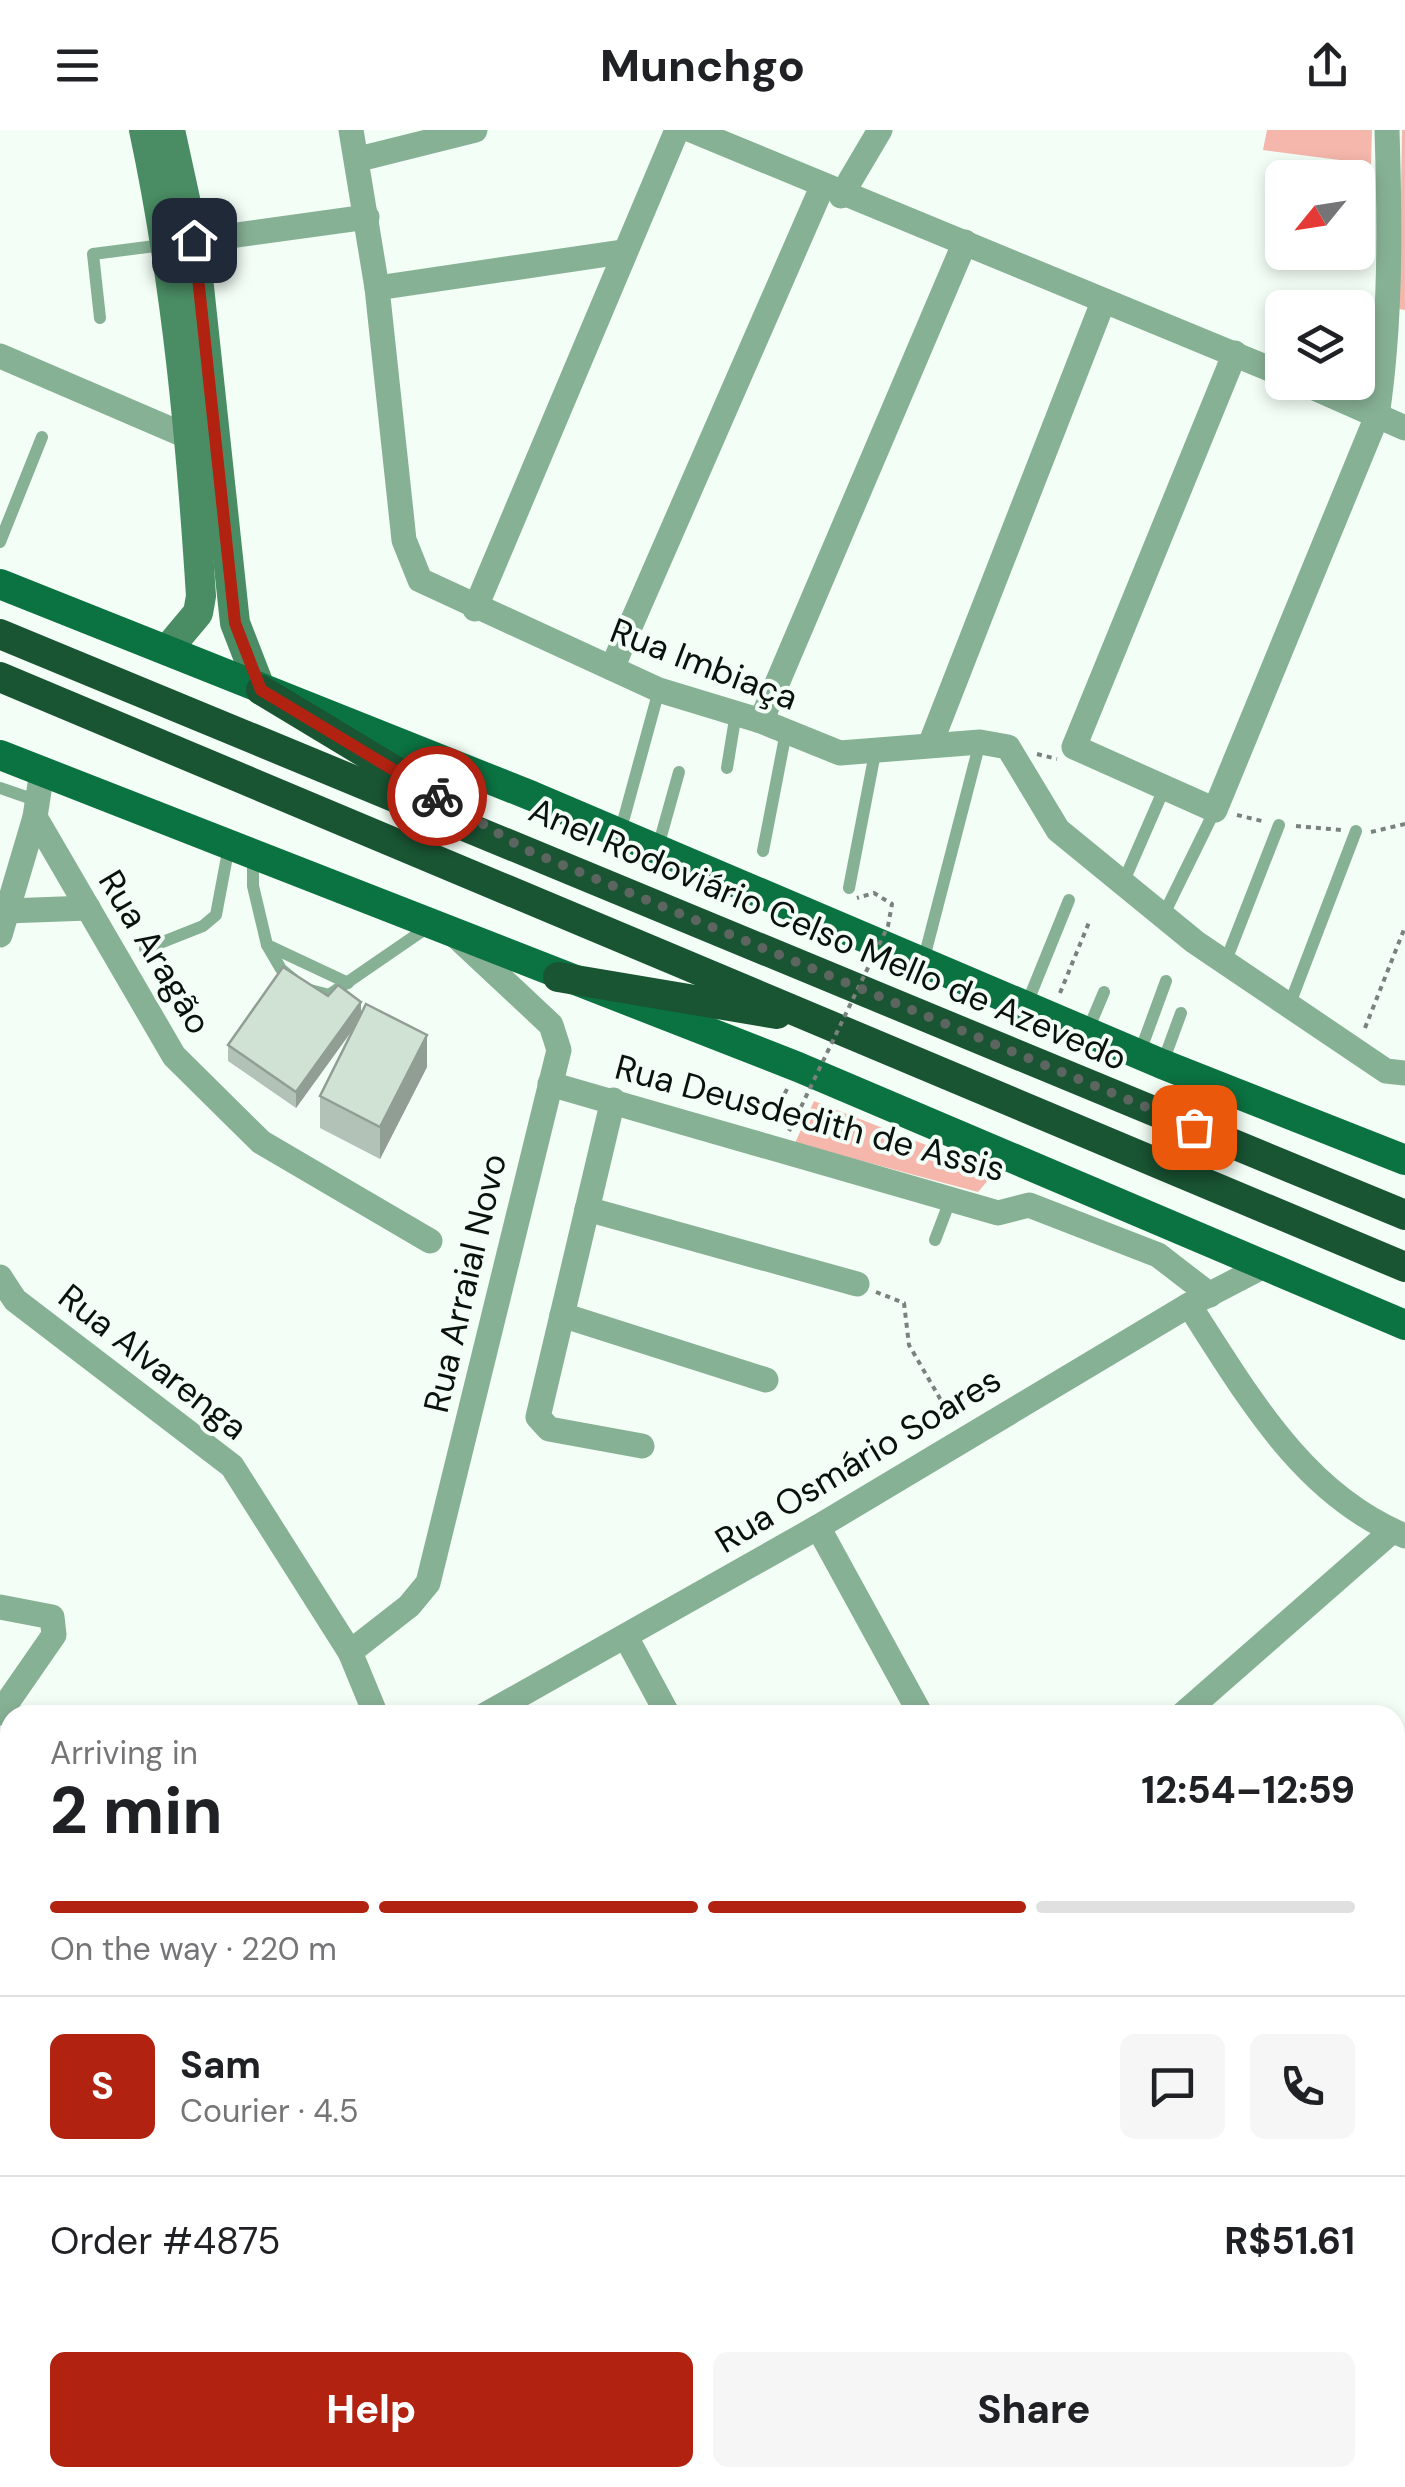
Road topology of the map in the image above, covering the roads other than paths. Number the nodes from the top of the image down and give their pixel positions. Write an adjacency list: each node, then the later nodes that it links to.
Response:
1 (144, 130): 12 (street)
2 (170, 130): 12 (street)
3 (351, 130): 9 (street, Rua Imbiaça)
4 (475, 130): 9 (street)
5 (676, 130): 14 (street)
6 (691, 130): 10 (street)
7 (880, 130): 10 (street)
8 (1387, 130): 22 (street)
9 (359, 158): 11 (street, Rua Imbiaça)
10 (832, 192): 13 (street); 31 (street)
11 (366, 217): 12 (street); 15 (street, Rua Imbiaça)
12 (181, 242): 17 (lane); 25 (street); 33 (street)
13 (965, 242): 16 (street); 36 (street)
14 (622, 252): 15 (street); 28 (street)
15 (376, 288): 28 (street, Rua Imbiaça)
16 (1103, 302): 18 (street); 39 (street)
17 (100, 318)
18 (1235, 353): 20 (street); 45 (street)
19 (0, 356): 25 (street)
20 (1265, 366)
21 (1341, 400): 22 (street)
22 (1377, 416): 23 (street); 47 (street)
23 (1405, 428)
24 (42, 437): 26 (lane)
25 (191, 438): 30 (street)
26 (0, 542)
27 (0, 584): 30 (main road, Anel Rodoviário Celso Mello de Azevedo)
28 (475, 609): 31 (street, Rua Imbiaça)
29 (0, 634): 51 (highway, Anel Rodoviário Celso Mello de Azevedo)
30 (167, 650): 33 (main road, Anel Rodoviário Celso Mello de Azevedo)
31 (612, 668): 34 (street, Rua Imbiaça)
32 (0, 678): 73 (highway)
33 (261, 690): 51 (highway); 53 (main road, Anel Rodoviário Celso Mello de Azevedo)
34 (659, 690): 35 (street, Rua Imbiaça); 48 (lane)
35 (736, 713): 36 (street, Rua Imbiaça); 42 (lane)
36 (761, 722): 37 (street, Rua Imbiaça)
37 (786, 732): 40 (street, Rua Imbiaça); 54 (lane)
38 (980, 742): 39 (street, Rua Imbiaça); 55 (street, Rua Imbiaça); 64 (lane)
39 (930, 745): 40 (street, Rua Imbiaça)
40 (875, 754): 56 (lane)
41 (0, 755): 46 (main road)
42 (727, 768)
43 (679, 772): 53 (lane)
44 (0, 788): 46 (lane)
45 (1164, 790): 47 (street); 55 (lane)
46 (38, 796): 52 (main road); 58 (street, Rua Aragão); 60 (street)
47 (1214, 810): 59 (lane)
48 (624, 818)
49 (1280, 825): 65 (lane)
50 (1356, 831): 70 (lane)
51 (524, 849): 82 (highway, Anel Rodoviário Celso Mello de Azevedo)
52 (241, 850): 61 (main road); 62 (lane); 63 (lane)
53 (658, 850): 64 (main road, Anel Rodoviário Celso Mello de Azevedo)
54 (763, 851)
55 (1123, 883): 59 (street)
56 (853, 893)
57 (1070, 900): 71 (lane)
58 (88, 908): 60 (street); 84 (street, Rua Aragão)
59 (1163, 916): 65 (street)
60 (4, 923)
61 (443, 931): 66 (main road); 68 (lane); 77 (street, Rua Arraial Novo)
62 (267, 945): 68 (lane); 68 (lane)
63 (145, 949)
64 (922, 962): 71 (main road, Anel Rodoviário Celso Mello de Azevedo)
65 (1225, 963): 70 (street)
66 (558, 976): 73 (highway); 85 (main road)
67 (1166, 981): 75 (lane)
68 (348, 984)
69 (1104, 992): 74 (lane)
70 (1288, 1006): 76 (street)
71 (1038, 1011): 74 (main road, Anel Rodoviário Celso Mello de Azevedo)
72 (1182, 1013): 75 (lane)
73 (832, 1024): 86 (highway)
74 (1087, 1032): 75 (main road, Anel Rodoviário Celso Mello de Azevedo)
75 (1151, 1059): 79 (main road, Anel Rodoviário Celso Mello de Azevedo)
76 (1395, 1072)
77 (550, 1084): 78 (street, Rua Deusdedith de Assis); 98 (street, Rua Arraial Novo)
78 (613, 1100): 80 (street, Rua Deusdedith de Assis); 81 (street)
79 (1405, 1160)
80 (951, 1198): 83 (lane); 89 (street, Rua Deusdedith de Assis)
81 (587, 1209): 88 (street); 90 (street)
82 (1405, 1215)
83 (934, 1240)
84 (430, 1241)
85 (1266, 1265): 89 (street, Rua Osmário Soares); 91 (main road)
86 (1405, 1267)
87 (0, 1277): 98 (street, Rua Alvarenga)
88 (856, 1284)
89 (1199, 1300): 94 (street, Rua Osmário Soares); 95 (street, Rua Deusdedith de Assis)
90 (562, 1315): 92 (street); 93 (street)
91 (1405, 1325)
92 (766, 1380)
93 (642, 1446)
94 (818, 1527): 97 (street, Rua Osmário Soares); 103 (street)
95 (1398, 1534): 104 (street)
96 (0, 1607): 99 (street)
97 (626, 1637): 101 (street, Rua Osmário Soares); 102 (street)
98 (350, 1652): 100 (street, Rua Alvarenga)
99 (5, 1705)
100 (372, 1705)
101 (503, 1705)
102 (663, 1705)
103 (916, 1705)
104 (1194, 1705)

